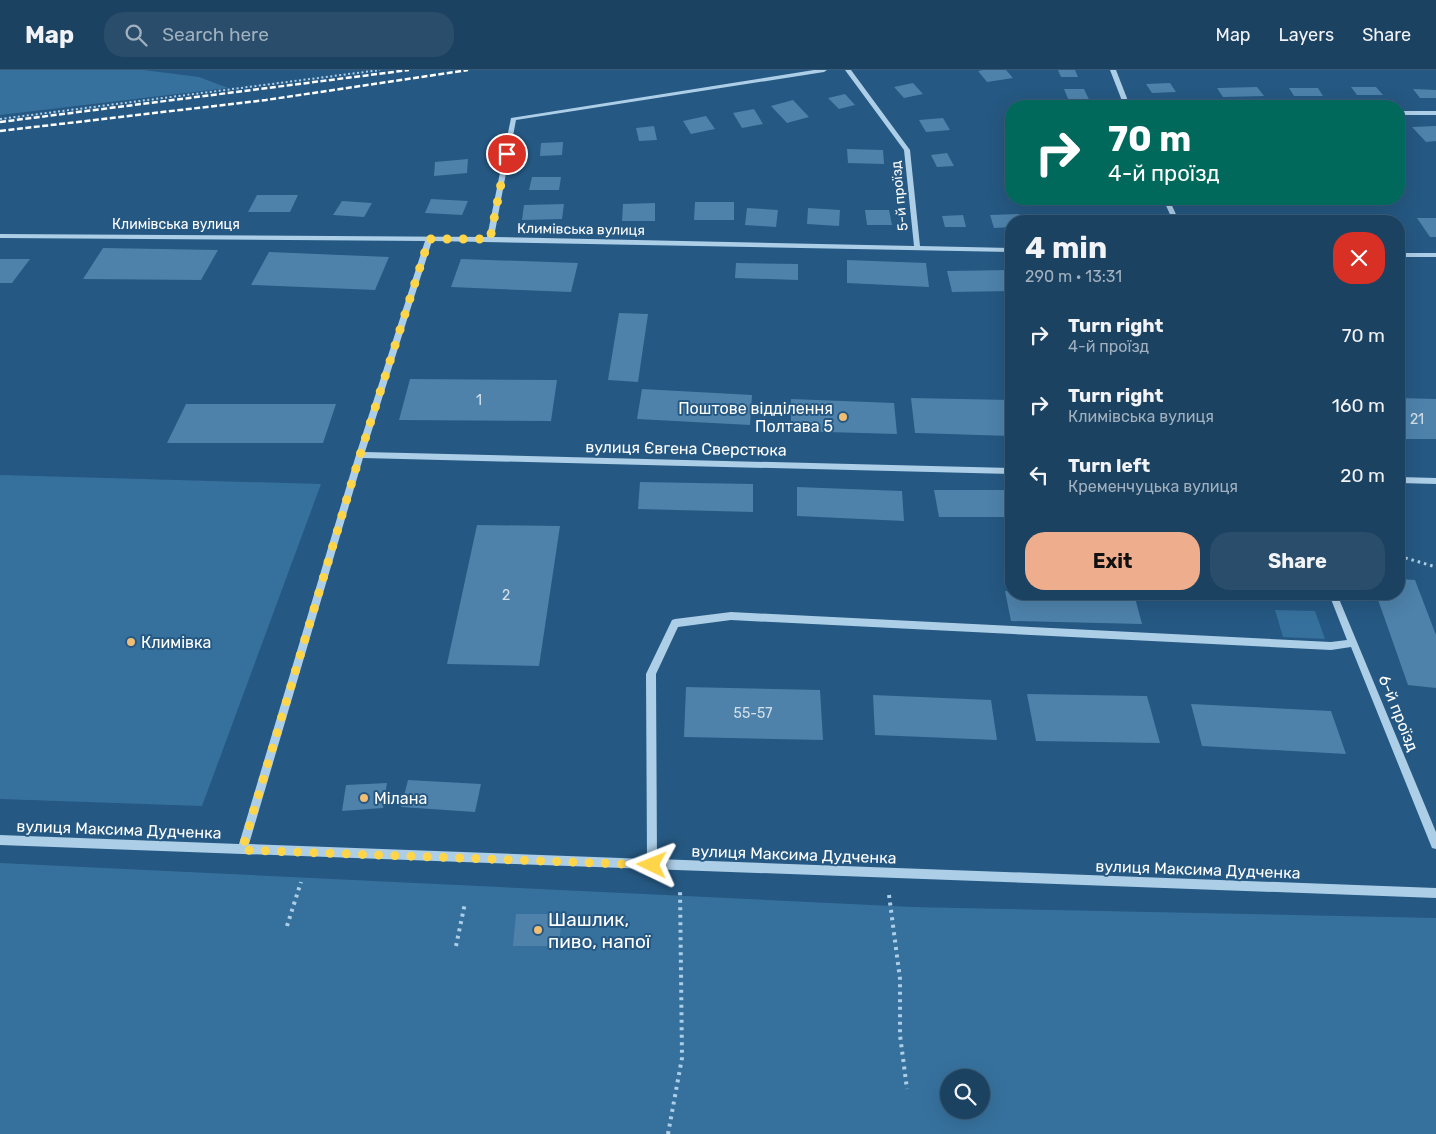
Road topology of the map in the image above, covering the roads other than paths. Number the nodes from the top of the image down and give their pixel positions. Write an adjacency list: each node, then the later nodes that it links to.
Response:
1 (824, 70): 9 (street)
2 (848, 70): 10 (street, 5-й проїзд)
3 (1113, 70): 4 (street)
4 (1124, 100)
5 (1405, 113): 6 (street)
6 (1436, 114)
7 (0, 236): 8 (street, Климівська вулиця)
8 (429, 239): 9 (street, Климівська вулиця); 14 (street)
9 (490, 239): 10 (street, Климівська вулиця)
10 (917, 248): 11 (street, Климівська вулиця)
11 (1005, 250)
12 (1405, 255): 13 (street)
13 (1436, 256)
14 (360, 455): 15 (street, вулиця Євгена Сверстюка); 22 (street)
15 (1005, 471)
16 (1405, 480): 17 (street)
17 (1436, 481)
18 (1336, 600): 19 (street, 6-й проїзд)
19 (1354, 643): 21 (street, 6-й проїзд); 23 (street)
20 (0, 840): 22 (street, вулиця Максима Дудченка)
21 (1436, 844)
22 (242, 850): 23 (street, вулиця Максима Дудченка)
23 (652, 865): 24 (street, вулиця Максима Дудченка)
24 (1436, 893)

